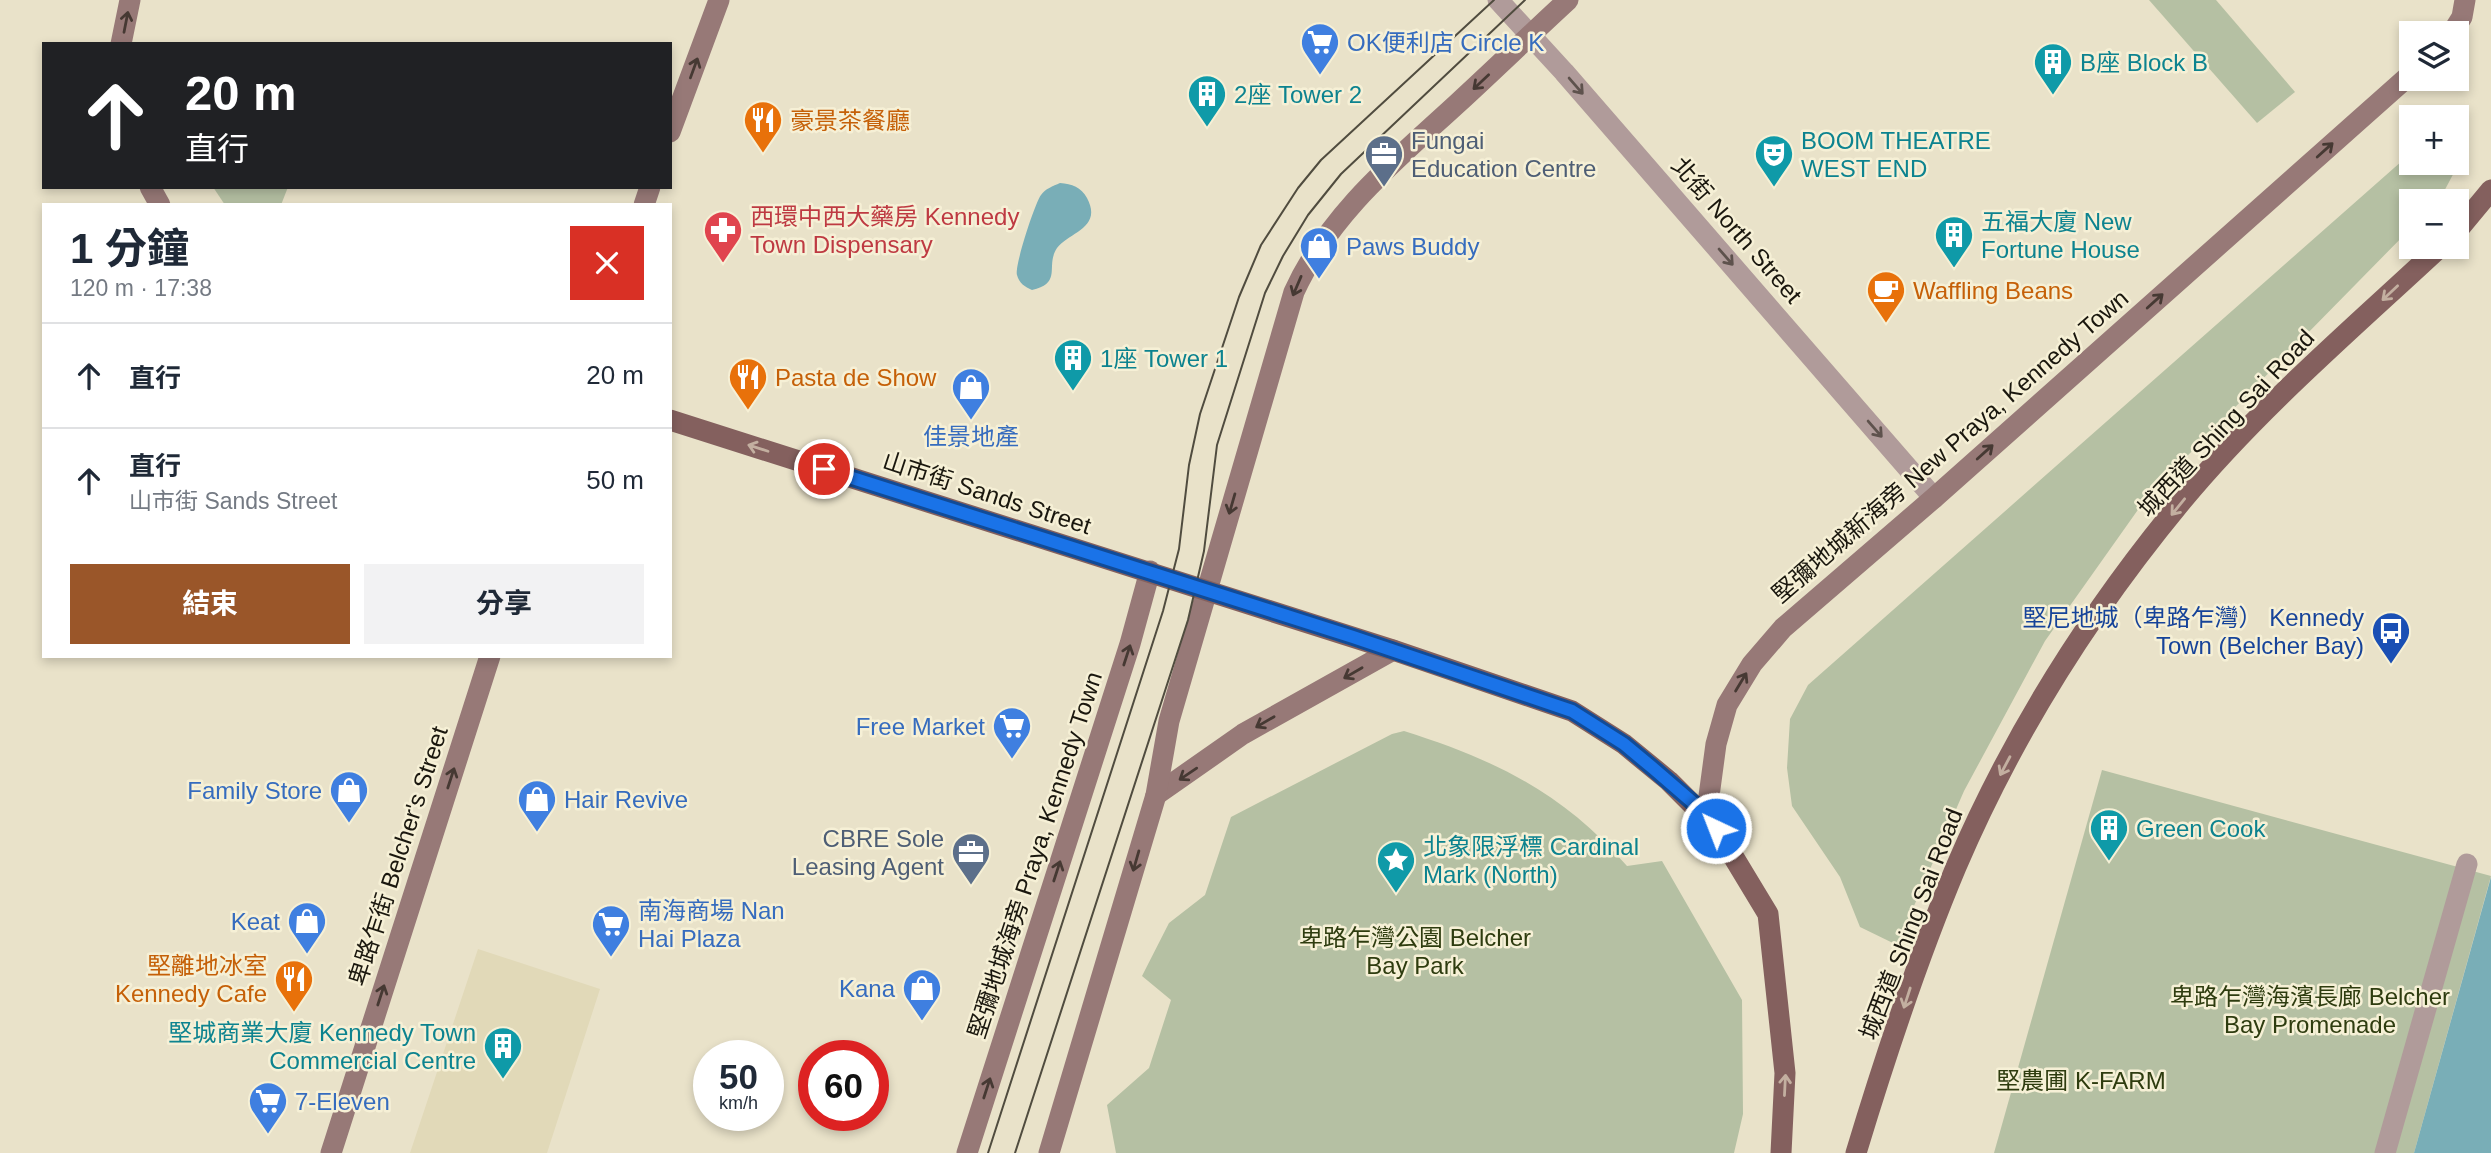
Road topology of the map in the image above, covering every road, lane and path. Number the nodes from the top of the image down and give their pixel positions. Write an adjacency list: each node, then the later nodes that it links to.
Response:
1 (130, 0): 8 (main road, one-way to 1)
2 (719, 0): 10 (main road, one-way to 2)
3 (1498, 0): 7 (street, 北街 North Street)
4 (1568, 0): 7 (main road)
5 (2465, 0): 6 (main road)
6 (2460, 21)
7 (1530, 35): 15 (street, 北街 North Street, one-way to 15); 17 (main road, one-way to 17)
8 (121, 42)
9 (2399, 85): 15 (main road, 堅彌地城新海旁 New Praya, Kennedy Town, one-way to 9)
10 (672, 127)
11 (2491, 190): 12 (main road)
12 (2469, 217)
13 (2427, 259): 27 (main road, 城西道 Shing Sai Road, one-way to 27)
14 (672, 421): 16 (main road, 山市街 Sands Street, one-way to 14)
15 (1934, 498): 21 (main road, 堅彌地城新海旁 New Praya, Kennedy Town, one-way to 15)
16 (1150, 571): 17 (main road, 山市街 Sands Street); 24 (main road, 堅彌地城海旁 Praya, Kennedy Town, one-way to 16)
17 (1207, 590): 18 (main road); 20 (main road)
18 (1394, 650): 20 (main road, one-way to 20); 21 (main road)
19 (490, 658): 23 (main road, 卑路乍街 Belcher's Street, one-way to 19)
20 (1156, 795): 25 (main road, one-way to 25)
21 (1716, 828): 26 (main road, one-way to 21)
22 (2467, 864): 28 (street)
23 (331, 1153)
24 (967, 1153)
25 (1049, 1153)
26 (1781, 1153)
27 (1856, 1153)
28 (2385, 1153)

